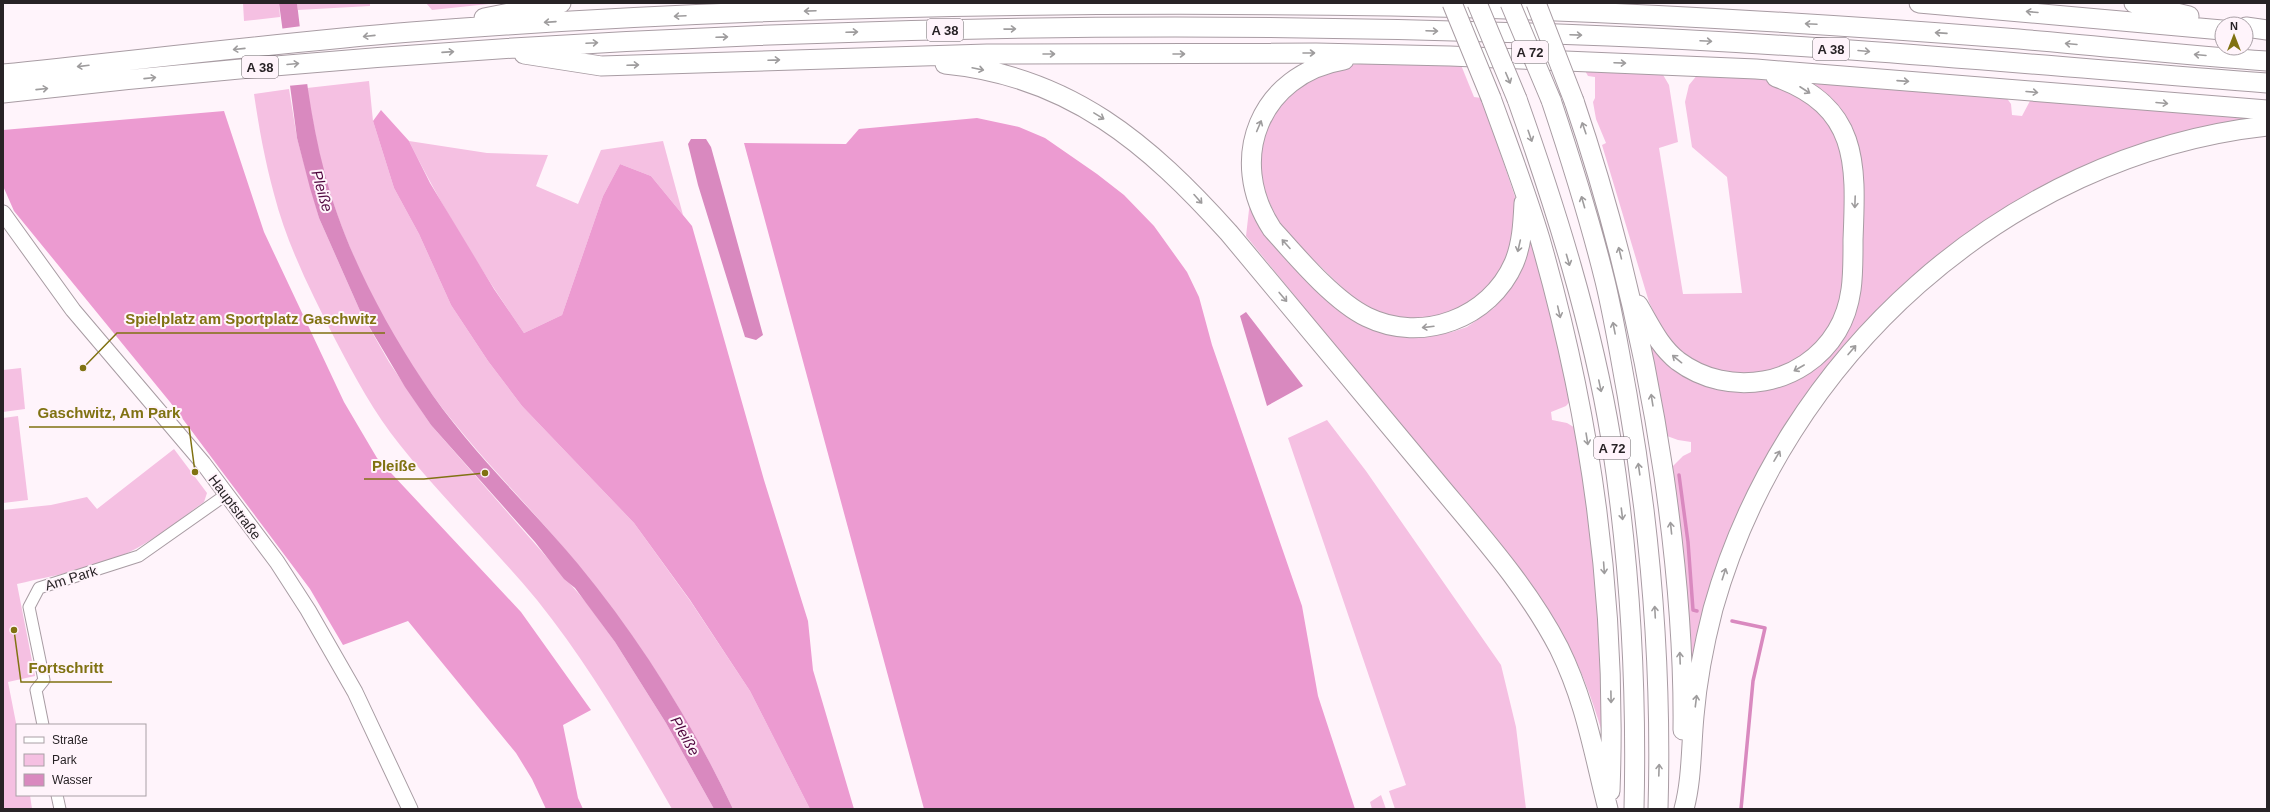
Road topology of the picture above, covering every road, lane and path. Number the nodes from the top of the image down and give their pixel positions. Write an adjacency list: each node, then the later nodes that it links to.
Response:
1 (561, 3): 11 (highway)
2 (1452, 3): 25 (highway, bridge)
3 (1477, 3): 34 (highway, A 72, one-way to 34, bridge)
4 (1510, 3): 35 (highway, A 72, one-way to 4, bridge)
5 (1536, 3): 27 (highway, one-way to 5, bridge)
6 (1920, 3): 10 (highway, one-way to 6)
7 (2134, 3): 8 (highway)
8 (2214, 21)
9 (2254, 28): 12 (highway)
10 (2214, 29)
11 (438, 30): 18 (highway, A 38, one-way to 11); 20 (highway, A 38, one-way to 20)
12 (2267, 30)
13 (2254, 32): 14 (highway)
14 (2267, 33)
15 (497, 49): 17 (highway, one-way to 17); 21 (highway, A 38, one-way to 21); 22 (highway, A 38, one-way to 15)
16 (1371, 54): 17 (highway, one-way to 16); 19 (highway, one-way to 19); 25 (highway, one-way to 16)
17 (856, 56): 33 (highway, one-way to 33)
18 (2267, 61)
19 (1756, 69): 23 (highway, one-way to 23); 27 (highway, one-way to 27)
20 (3, 74)
21 (2267, 84)
22 (3, 93)
23 (2267, 110)
24 (2267, 126): 36 (highway, one-way to 24)
25 (1525, 194): 33 (highway, one-way to 33)
26 (3, 213): 28 (main road, Hauptstraße)
27 (1630, 290): 36 (highway, one-way to 27)
28 (227, 494): 29 (street, Am Park); 32 (main road, Hauptstraße)
29 (43, 724)
30 (57, 796): 31 (street)
31 (60, 809)
32 (410, 809)
33 (1609, 809)
34 (1634, 809)
35 (1658, 809)
36 (1683, 809)

